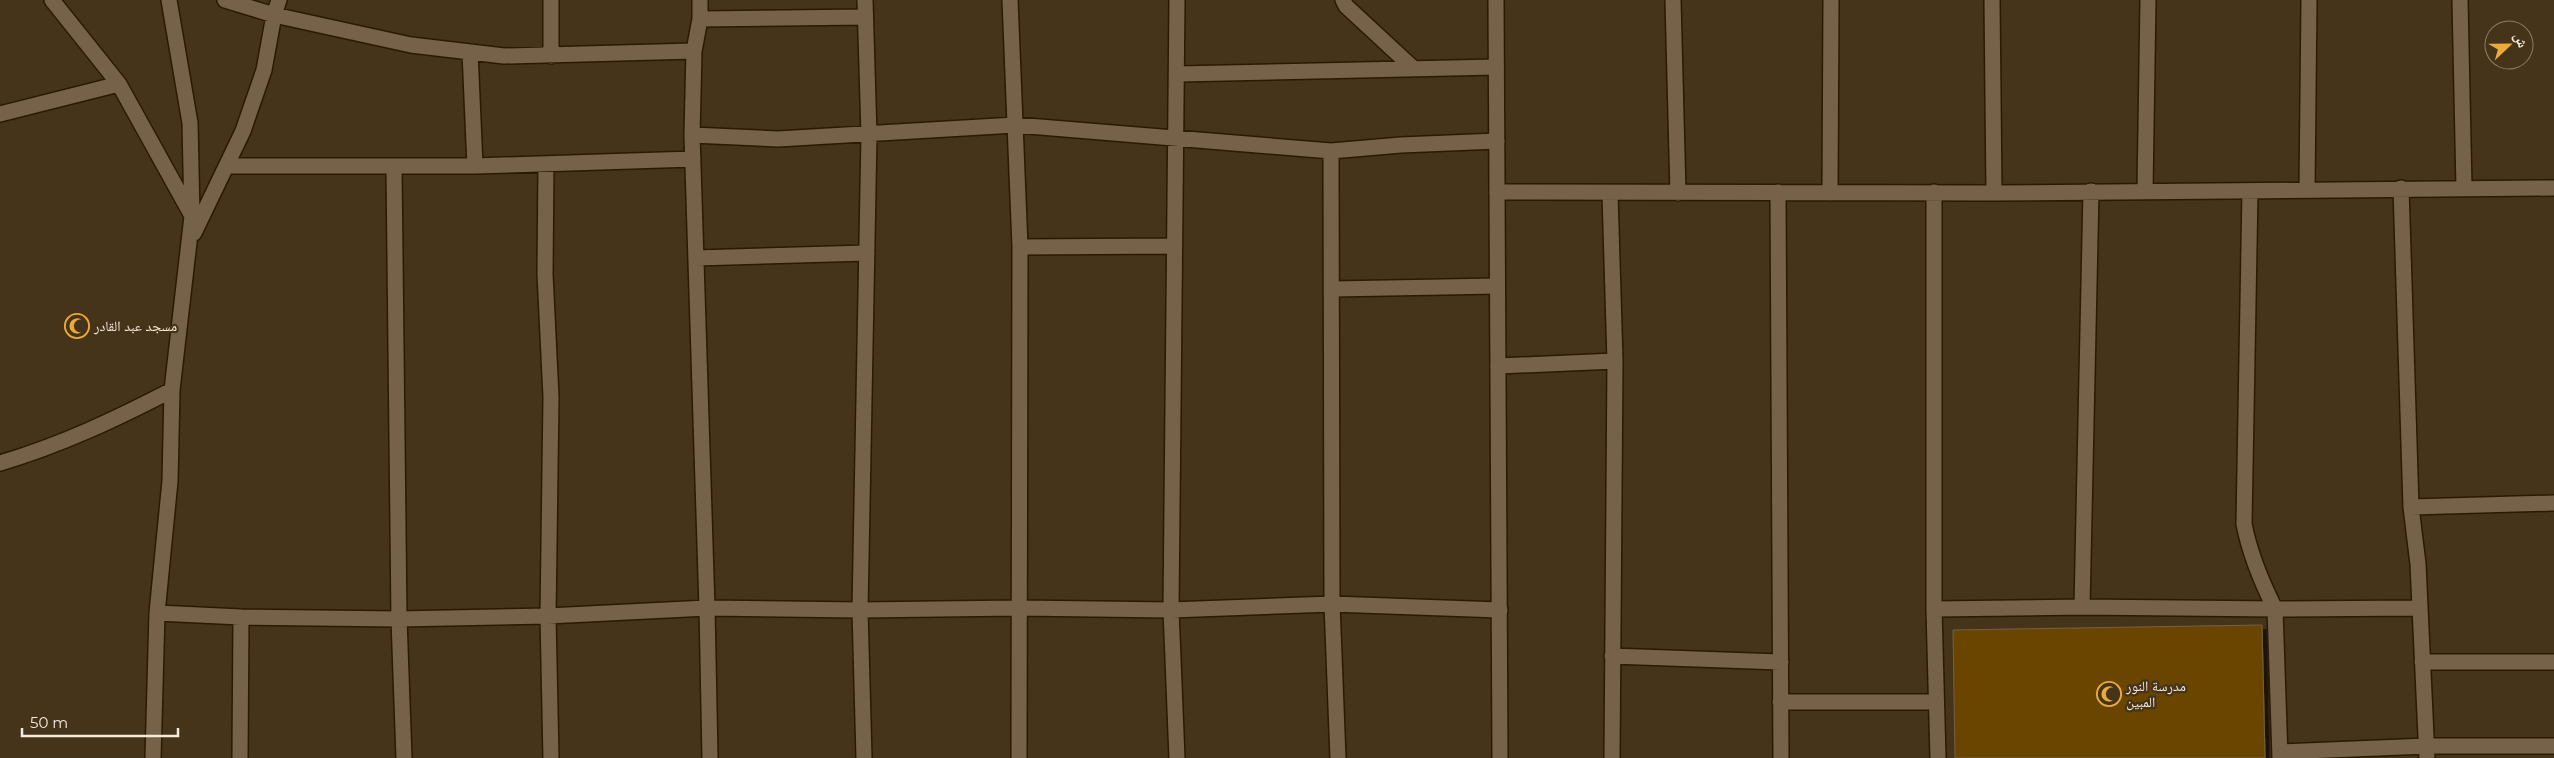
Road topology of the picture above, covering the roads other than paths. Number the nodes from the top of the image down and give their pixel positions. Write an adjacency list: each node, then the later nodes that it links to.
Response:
1 (52, 0): 27 (street)
2 (169, 0): 54 (street)
3 (225, 0): 18 (street)
4 (279, 0): 18 (street)
5 (551, 0): 23 (street)
6 (700, 0): 20 (street)
7 (865, 0): 19 (street)
8 (1010, 0): 29 (street)
9 (1177, 0): 26 (street)
10 (1342, 0): 25 (street)
11 (1496, 0): 24 (street)
12 (1674, 0): 50 (street)
13 (1831, 0): 51 (street)
14 (1992, 0): 52 (street)
15 (2148, 0): 43 (street)
16 (2309, 0): 44 (street)
17 (2460, 0): 41 (street)
18 (274, 16): 22 (street); 37 (street)
19 (865, 17): 20 (street); 31 (street)
20 (700, 19): 21 (street)
21 (694, 51): 23 (street); 30 (street)
22 (470, 52): 23 (street); 38 (street)
23 (551, 56)
24 (1496, 67): 25 (street); 33 (street)
25 (1413, 68): 26 (street)
26 (1178, 74): 32 (street)
27 (119, 84): 28 (street); 54 (street)
28 (0, 114)
29 (1015, 125): 31 (street); 32 (street); 57 (street)
30 (692, 135): 31 (street); 35 (street)
31 (869, 135): 58 (street)
32 (1177, 140): 34 (street); 56 (street)
33 (1497, 142): 34 (street); 47 (street)
34 (1331, 151): 61 (street)
35 (693, 159): 36 (street); 59 (street)
36 (546, 165): 38 (street); 79 (street)
37 (226, 166): 39 (street); 55 (street)
38 (475, 166): 39 (street)
39 (394, 168): 81 (street)
40 (2401, 188): 41 (street); 44 (street); 67 (street)
41 (2464, 188): 42 (street)
42 (2554, 188)
43 (2144, 190): 45 (street); 46 (street)
44 (2308, 190): 46 (street)
45 (2091, 191): 52 (street); 69 (street)
46 (2250, 191): 74 (street)
47 (1497, 192): 53 (street); 60 (street)
48 (1778, 192): 50 (street); 51 (street); 83 (street)
49 (1934, 192): 51 (street); 52 (street); 73 (street)
50 (1678, 193): 53 (street)
51 (1830, 193)
52 (1994, 193)
53 (1610, 194): 62 (street)
54 (192, 216): 55 (street)
55 (190, 242): 64 (street)
56 (1174, 246): 57 (street); 76 (street)
57 (1020, 247): 71 (street)
58 (867, 253): 59 (street); 75 (street)
59 (696, 258): 70 (street)
60 (1497, 286): 61 (street); 63 (street)
61 (1333, 289): 68 (street)
62 (1615, 361): 63 (street); 82 (street)
63 (1498, 366): 77 (street)
64 (172, 390): 65 (street); 78 (street)
65 (0, 463)
66 (2554, 504): 67 (street)
67 (2412, 507): 72 (street)
68 (1332, 604): 76 (street); 77 (street); 99 (street)
69 (2082, 607): 73 (street); 74 (street)
70 (707, 608): 75 (street); 79 (street); 95 (street)
71 (1019, 608): 75 (street); 76 (street); 97 (street)
72 (2419, 608): 74 (street); 84 (street)
73 (1934, 609): 87 (street)
74 (2275, 609): 90 (street)
75 (860, 610): 96 (street)
76 (1171, 610): 98 (street)
77 (1500, 610): 100 (street)
78 (157, 613): 80 (street); 91 (street)
79 (548, 616): 81 (street); 94 (street)
80 (241, 617): 81 (street); 92 (street)
81 (399, 619): 93 (street)
82 (1612, 656): 83 (street); 101 (street)
83 (1780, 662): 86 (street)
84 (2422, 662): 85 (street); 89 (street)
85 (2554, 662)
86 (1780, 702): 87 (street); 102 (street)
87 (1935, 702): 103 (street)
88 (2554, 746): 89 (street)
89 (2427, 752): 90 (street)
90 (2280, 755)
91 (153, 758)
92 (240, 758)
93 (404, 758)
94 (550, 758)
95 (710, 758)
96 (864, 758)
97 (1019, 758)
98 (1177, 758)
99 (1338, 758)
100 (1500, 758)
101 (1612, 758)
102 (1781, 758)
103 (1938, 758)

